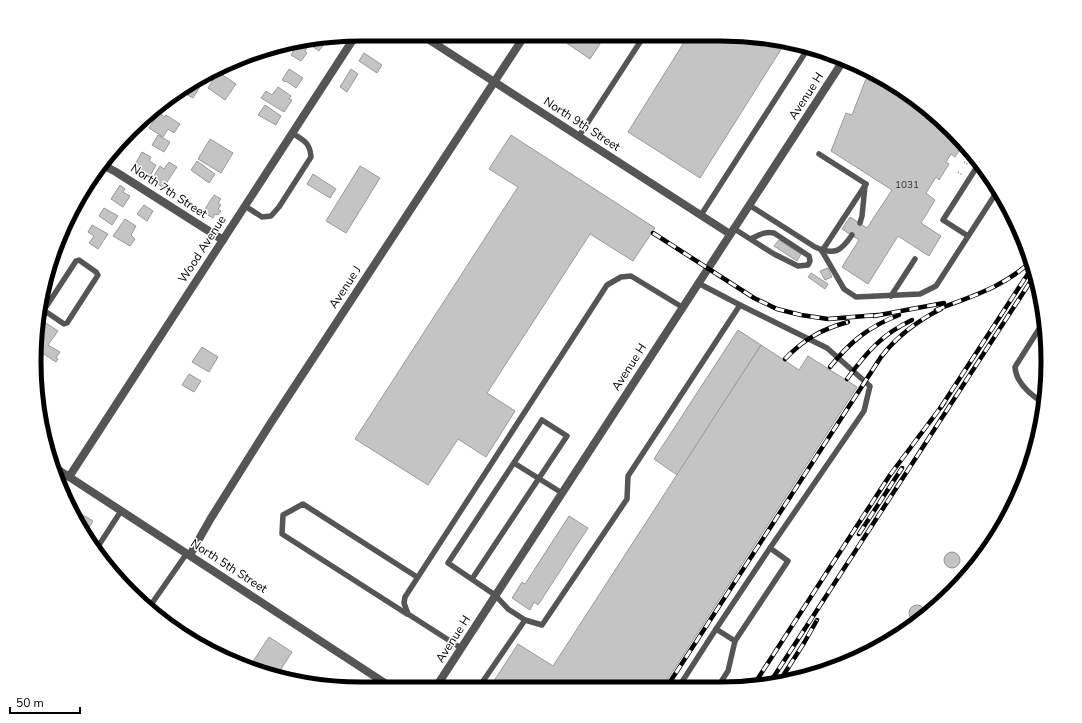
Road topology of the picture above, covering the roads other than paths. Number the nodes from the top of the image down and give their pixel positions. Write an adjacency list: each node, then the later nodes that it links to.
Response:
1 (352, 41): 8 (street, Wood Avenue)
2 (431, 41): 7 (street, North 9th Street)
3 (522, 41): 7 (street, Avenue J)
4 (641, 41): 9 (lane)
5 (805, 53): 17 (lane)
6 (841, 64): 15 (street, Avenue H)
7 (495, 82): 9 (street, North 9th Street); 42 (street, Avenue J)
8 (292, 133): 16 (street, Wood Avenue); 16 (lane)
9 (579, 136): 17 (street, North 9th Street)
10 (820, 154): 13 (lane)
11 (106, 167): 22 (street, North 7th Street)
12 (976, 168): 21 (lane)
13 (866, 184): 18 (lane); 24 (lane)
14 (995, 195): 21 (lane)
15 (749, 205): 19 (street, Avenue H); 24 (lane)
16 (245, 206): 22 (street, Wood Avenue)
17 (701, 215): 19 (street, North 9th Street)
18 (860, 223)
19 (732, 231): 23 (lane); 26 (street, Avenue H)
20 (852, 235): 24 (lane)
21 (968, 236): 27 (lane)
22 (223, 240): 36 (street, Wood Avenue)
23 (751, 240): 23 (lane)
24 (822, 251): 27 (lane)
25 (915, 259): 27 (lane)
26 (698, 284): 29 (lane); 30 (street, Avenue H)
27 (890, 296)
28 (46, 305): 31 (lane)
29 (740, 305): 41 (lane); 48 (lane)
30 (682, 307): 38 (street, Avenue H); 43 (lane)
31 (45, 311)
32 (1039, 329): 33 (lane)
33 (1038, 400)
34 (514, 462): 37 (lane); 37 (lane); 44 (lane)
35 (60, 471): 36 (street, North 5th Street)
36 (69, 477): 39 (street, North 5th Street)
37 (539, 478): 38 (lane); 44 (lane)
38 (562, 493): 45 (street, Avenue H)
39 (121, 511): 40 (lane); 42 (street, North 5th Street)
40 (99, 545)
41 (770, 548): 49 (lane); 50 (lane)
42 (188, 554): 46 (lane); 52 (street, North 5th Street)
43 (417, 577): 47 (lane); 47 (lane)
44 (472, 579): 45 (lane)
45 (495, 595): 48 (lane); 51 (street, Avenue H)
46 (152, 604)
47 (408, 614): 51 (lane)
48 (525, 620): 54 (lane)
49 (716, 629): 50 (lane); 55 (lane)
50 (735, 641): 56 (lane)
51 (461, 648): 53 (street, Avenue H)
52 (385, 682)
53 (439, 682)
54 (482, 682)
55 (682, 682)
56 (720, 682)

